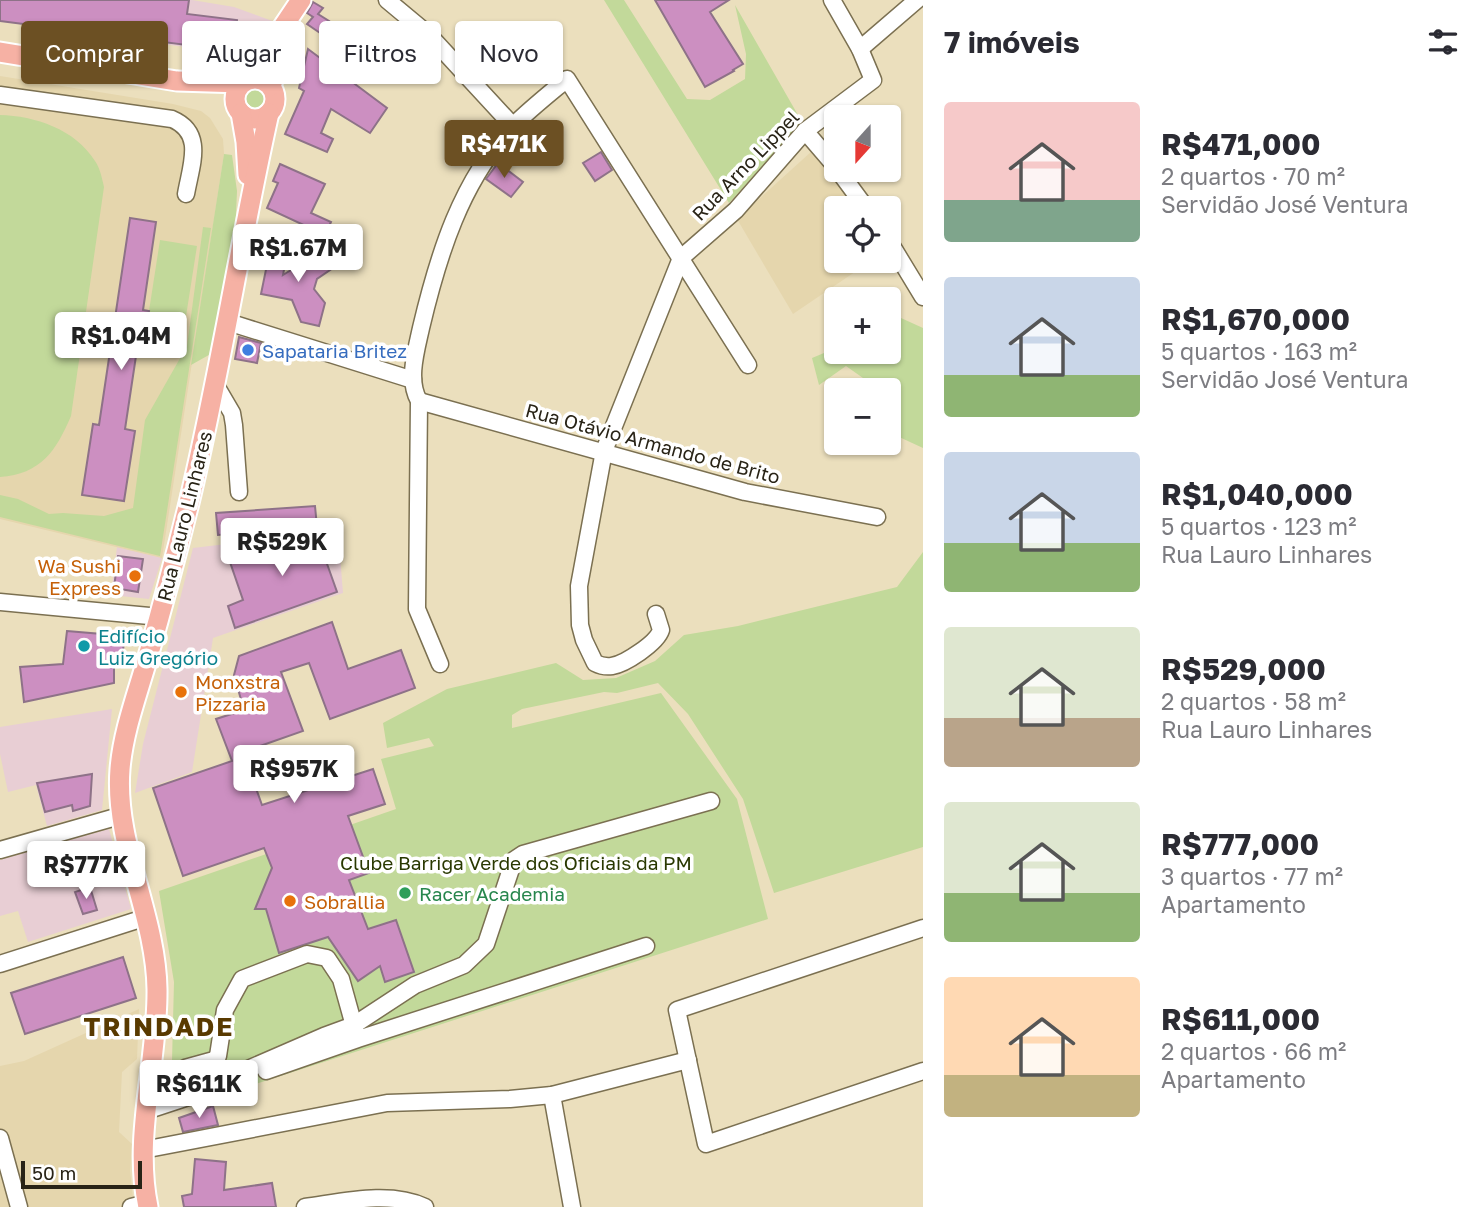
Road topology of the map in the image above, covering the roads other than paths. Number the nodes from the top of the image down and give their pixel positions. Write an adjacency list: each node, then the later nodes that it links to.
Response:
1 (387, 0): 16 (street)
2 (832, 0): 6 (street)
3 (917, 0): 6 (street)
4 (299, 3): 5 (main road); 12 (main road)
5 (287, 21)
6 (860, 49): 17 (street, Rua Arno Lippel)
7 (0, 52): 8 (main road)
8 (177, 81): 9 (main road); 14 (main road)
9 (182, 81)
10 (243, 84): 14 (main road)
11 (268, 84): 12 (main road)
12 (271, 86): 15 (main road)
13 (0, 95): 19 (street)
14 (239, 110): 15 (main road); 20 (main road, Rua Lauro Linhares)
15 (269, 113): 20 (main road, Rua Lauro Linhares)
16 (513, 126): 21 (street); 26 (street)
17 (805, 131): 18 (street); 21 (street, Rua Arno Lippel)
18 (824, 153)
19 (186, 194)
20 (250, 197): 24 (main road, Rua Lauro Linhares)
21 (681, 258): 25 (street); 29 (street, Rua Arno Lippel)
22 (901, 261): 23 (street)
23 (923, 297)
24 (228, 323): 26 (street); 27 (main road, Rua Lauro Linhares)
25 (748, 365)
26 (413, 380): 28 (street)
27 (215, 384): 30 (street); 34 (main road, Rua Lauro Linhares)
28 (419, 401): 29 (street, Rua Otávio Armando de Brito); 35 (street)
29 (604, 451): 31 (street, Rua Otávio Armando de Brito); 33 (street, Rua Arno Lippel)
30 (239, 492)
31 (877, 517)
32 (0, 602): 34 (street)
33 (656, 614)
34 (160, 617): 37 (main road, Rua Lauro Linhares)
35 (440, 663)
36 (711, 801): 43 (street)
37 (123, 815): 38 (street); 39 (main road, Rua Lauro Linhares)
38 (0, 850)
39 (147, 917): 42 (street); 49 (main road, Rua Lauro Linhares)
40 (923, 928): 44 (street)
41 (646, 946): 43 (street)
42 (0, 964)
43 (356, 1032): 45 (street); 47 (street); 49 (street)
44 (688, 1060): 46 (street); 48 (street)
45 (185, 1068)
46 (923, 1071)
47 (216, 1083)
48 (552, 1095): 51 (street); 56 (street)
49 (146, 1111): 51 (main road, Rua Lauro Linhares)
50 (0, 1138): 53 (street)
51 (143, 1150): 52 (main road, Rua Lauro Linhares)
52 (142, 1206)
53 (19, 1207)
54 (305, 1207): 55 (street)
55 (425, 1207)
56 (572, 1207)

